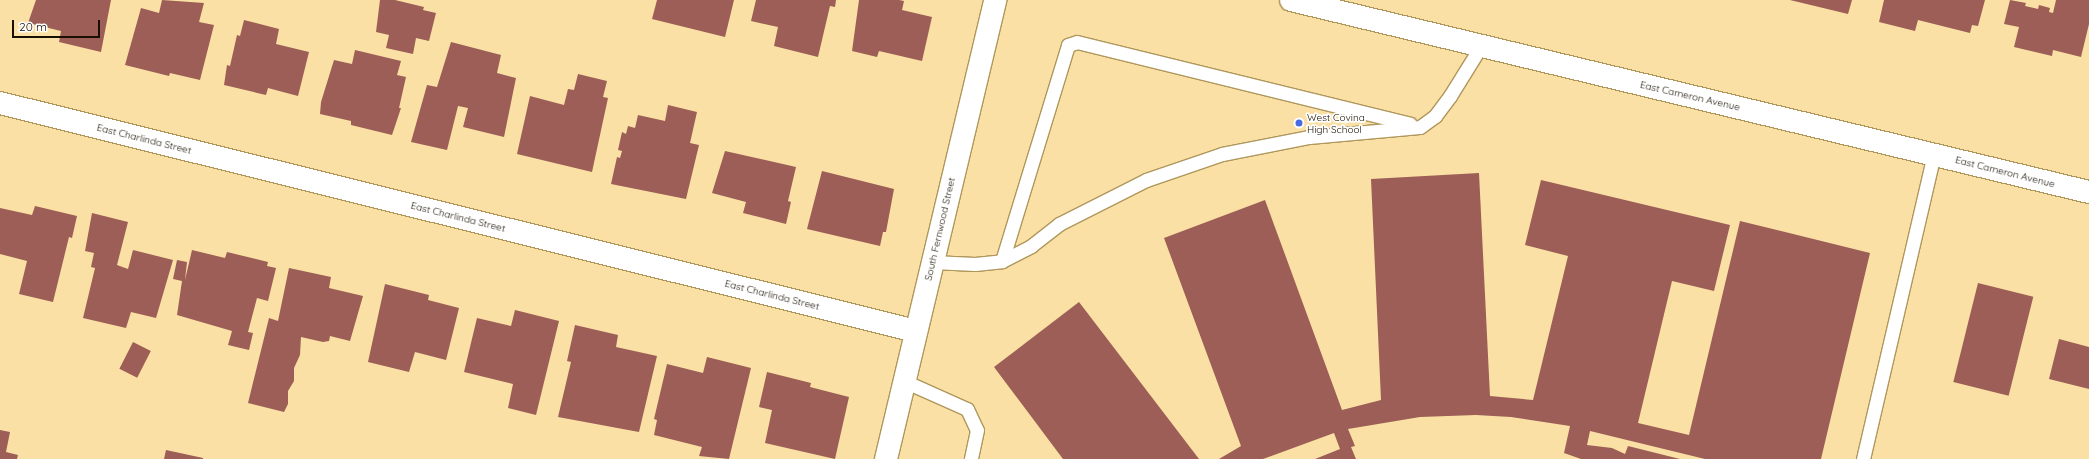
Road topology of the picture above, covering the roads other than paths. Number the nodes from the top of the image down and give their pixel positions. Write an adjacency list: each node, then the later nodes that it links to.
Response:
1 (995, 0): 9 (street, South Fernwood Street)
2 (1291, 0): 3 (street, East Cameron Avenue)
3 (1481, 46): 5 (lane); 6 (street, East Cameron Avenue)
4 (0, 103): 10 (street, East Charlinda Street)
5 (1420, 127): 8 (lane); 8 (lane)
6 (1934, 154): 7 (street, East Cameron Avenue); 14 (lane)
7 (2089, 192)
8 (1002, 261): 9 (lane)
9 (932, 262): 10 (street, South Fernwood Street)
10 (916, 331): 11 (street, South Fernwood Street)
11 (904, 381): 12 (street, South Fernwood Street); 13 (lane)
12 (886, 459)
13 (970, 459)
14 (1863, 459)

